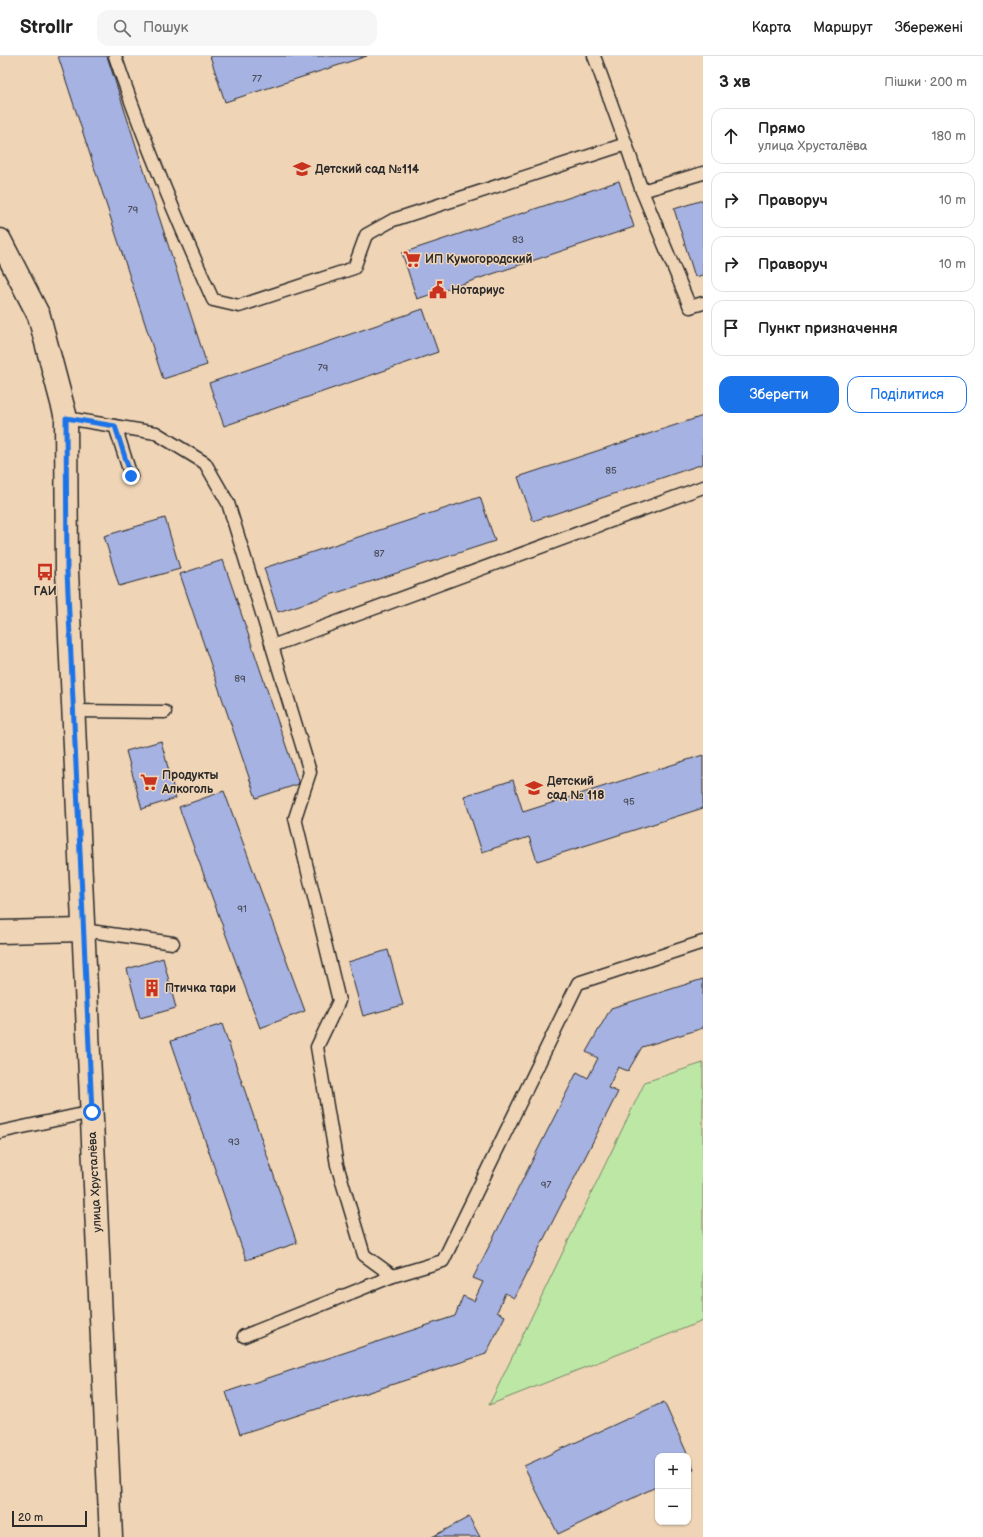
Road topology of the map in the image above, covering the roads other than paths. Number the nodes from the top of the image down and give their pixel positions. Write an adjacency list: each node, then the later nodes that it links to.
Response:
1 (114, 56): 3 (lane)
2 (594, 56): 3 (lane)
3 (626, 144): 5 (lane)
4 (703, 173): 5 (lane)
5 (642, 191): 7 (lane)
6 (0, 240): 8 (main road, улица Хрусталёва)
7 (703, 303)
8 (66, 418): 9 (lane); 13 (main road, улица Хрусталёва)
9 (115, 426): 10 (lane); 12 (lane)
10 (131, 476)
11 (703, 487): 12 (lane)
12 (272, 646): 21 (lane)
13 (74, 711): 14 (lane); 15 (main road, улица Хрусталёва)
14 (166, 712)
15 (84, 930): 16 (main road); 18 (lane); 19 (main road, улица Хрусталёва)
16 (0, 932)
17 (703, 942): 21 (lane)
18 (173, 943)
19 (92, 1112): 20 (lane); 23 (main road, улица Хрусталёва)
20 (0, 1132)
21 (393, 1276): 22 (lane)
22 (244, 1336)
23 (111, 1537)

